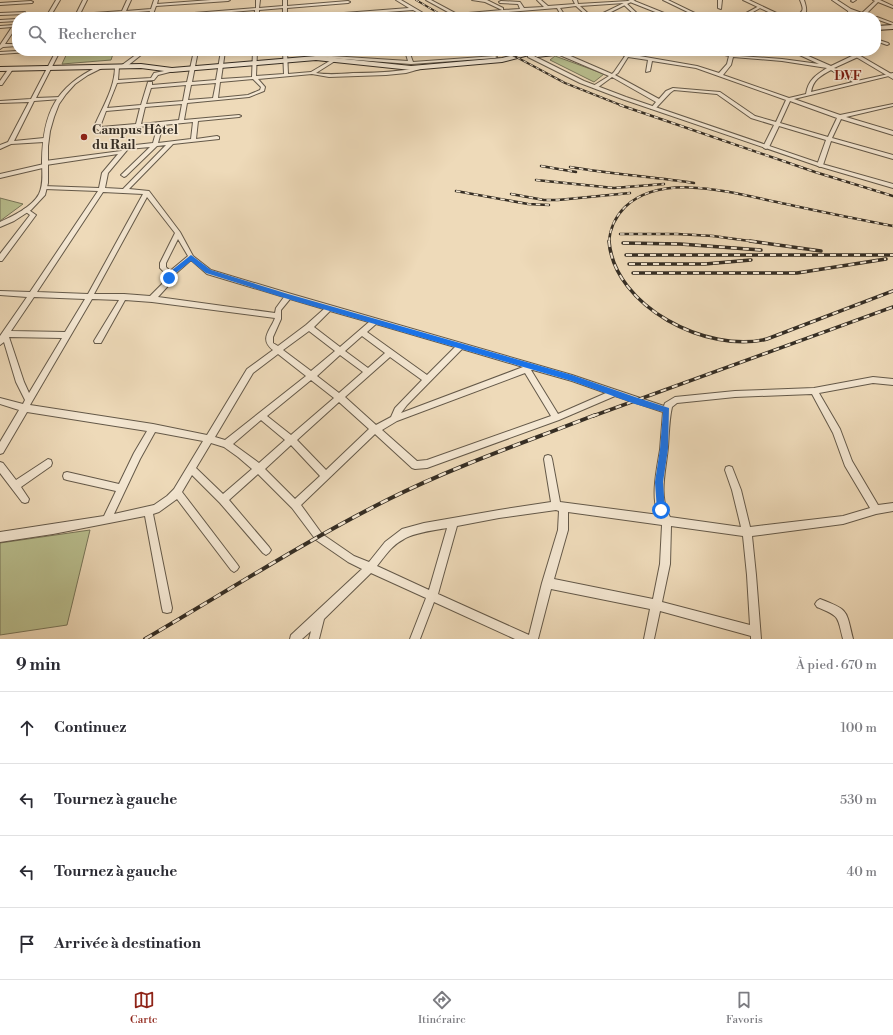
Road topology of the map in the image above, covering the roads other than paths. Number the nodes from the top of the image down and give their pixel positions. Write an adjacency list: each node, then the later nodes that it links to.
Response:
1 (58, 0): 43 (street)
2 (85, 0): 44 (street)
3 (129, 0): 45 (street)
4 (156, 0): 28 (street)
5 (224, 0): 6 (street); 28 (street); 46 (street)
6 (228, 0)
7 (258, 0): 36 (street)
8 (285, 0): 30 (street)
9 (398, 0): 37 (street)
10 (428, 0): 53 (street)
11 (474, 0): 39 (street)
12 (539, 0): 34 (street)
13 (575, 0): 29 (street)
14 (665, 0): 60 (street)
15 (720, 0): 35 (street)
16 (745, 0): 32 (street)
17 (802, 0): 63 (street)
18 (834, 0): 41 (street)
19 (877, 0): 33 (street); 65 (street)
20 (32, 1): 26 (street); 42 (street)
21 (348, 1): 24 (street); 50 (street)
22 (500, 1): 39 (street); 40 (street)
23 (615, 1): 25 (street); 29 (street)
24 (314, 2): 30 (street)
25 (630, 2): 57 (street); 58 (street); 59 (street)
26 (16, 3): 27 (street); 67 (street)
27 (0, 4)
28 (154, 5): 38 (street)
29 (577, 5): 31 (street); 56 (street)
30 (285, 7): 36 (street); 49 (street)
31 (558, 7): 34 (street); 55 (street)
32 (760, 7): 61 (street); 62 (street)
33 (893, 7)
34 (547, 8): 40 (street)
35 (720, 8)
36 (258, 9): 47 (street); 48 (street)
37 (413, 9): 51 (street); 52 (street)
38 (152, 10): 45 (street)
39 (503, 10): 40 (street); 54 (street)
40 (523, 10)
41 (850, 10): 64 (street)
42 (24, 12)
43 (51, 12)
44 (79, 12)
45 (123, 12)
46 (217, 12)
47 (236, 12)
48 (258, 12)
49 (285, 12)
50 (350, 12)
51 (382, 12)
52 (419, 12)
53 (450, 12)
54 (488, 12)
55 (561, 12)
56 (585, 12)
57 (608, 12)
58 (636, 12)
59 (654, 12)
60 (690, 12)
61 (750, 12)
62 (771, 12)
63 (805, 12)
64 (856, 12)
65 (865, 12)
66 (0, 14): 67 (street)
67 (8, 14): 68 (street)
68 (12, 14)
69 (12, 20): 71 (street)
70 (881, 20): 72 (street)
71 (0, 21)
72 (893, 24)
73 (12, 25): 74 (street)
74 (0, 27)
75 (893, 27): 76 (main road)
76 (881, 28)
77 (12, 30): 81 (street)
78 (881, 42): 79 (street)
79 (887, 44)
80 (12, 45): 81 (street)
81 (0, 46)
82 (12, 52): 83 (street)
83 (0, 53)
84 (55, 56): 116 (street)
85 (136, 56): 111 (street)
86 (195, 56): 117 (street)
87 (222, 56): 112 (street)
88 (256, 56): 109 (street)
89 (286, 56): 108 (street)
90 (311, 56): 108 (main road)
91 (319, 56): 106 (main road)
92 (324, 56): 107 (street)
93 (356, 56): 107 (street)
94 (409, 56): 110 (street)
95 (494, 56): 104 (street)
96 (514, 56): 104 (main road)
97 (536, 56): 135 (street)
98 (564, 56): 125 (street)
99 (626, 56): 125 (street)
100 (633, 56): 105 (street)
101 (732, 56): 115 (street); 123 (street)
102 (805, 56): 115 (street)
103 (856, 56): 115 (street); 126 (street)
104 (497, 58): 110 (street); 114 (main road)
105 (650, 59): 121 (street); 123 (street)
106 (333, 60): 107 (main road); 122 (street)
107 (356, 60): 110 (street); 114 (main road)
108 (286, 61): 109 (main road); 124 (street)
109 (255, 63): 112 (main road); 127 (street)
110 (411, 63)
111 (120, 66): 113 (main road); 120 (main road); 130 (street)
112 (221, 66): 117 (main road); 129 (street)
113 (101, 67): 116 (main road); 137 (street)
114 (425, 67): 122 (street)
115 (830, 67): 131 (street); 136 (street)
116 (49, 68): 119 (main road); 139 (street)
117 (192, 68): 120 (main road); 133 (street)
118 (0, 69): 119 (main road)
119 (11, 69): 132 (street)
120 (172, 70): 128 (street)
121 (648, 72)
122 (312, 73): 124 (street)
123 (720, 74): 138 (street)
124 (286, 75): 127 (street)
125 (612, 76): 135 (street); 141 (street)
126 (892, 76): 131 (street)
127 (254, 78): 129 (street); 140 (street)
128 (152, 79): 130 (street); 134 (street)
129 (218, 81): 133 (street); 140 (street)
130 (116, 82): 147 (street)
131 (857, 83): 136 (street)
132 (0, 84)
133 (189, 84): 134 (street); 143 (street)
134 (149, 87): 145 (street)
135 (595, 87): 146 (street)
136 (808, 94): 138 (street)
137 (60, 98): 139 (street); 158 (street)
138 (789, 99): 149 (street); 153 (street)
139 (32, 100): 142 (street); 160 (street)
140 (215, 100): 143 (street)
141 (659, 100): 146 (street); 153 (street)
142 (0, 102)
143 (185, 102): 145 (street); 151 (street)
144 (893, 105): 149 (street)
145 (143, 106): 147 (street); 154 (street)
146 (653, 108): 164 (street)
147 (104, 110): 154 (street)
148 (239, 116): 150 (street)
149 (840, 117): 155 (street); 157 (street)
150 (196, 120): 151 (street); 159 (street)
151 (181, 121): 152 (street)
152 (161, 123): 154 (street); 162 (street)
153 (777, 124): 157 (street); 164 (street)
154 (138, 125)
155 (893, 133)
156 (217, 138): 159 (street)
157 (830, 139): 166 (street); 168 (street)
158 (44, 140): 160 (street); 167 (street)
159 (193, 140): 161 (street)
160 (10, 143): 163 (street)
161 (171, 143): 162 (street); 174 (street)
162 (155, 145): 165 (street); 169 (street)
163 (0, 147)
164 (766, 147): 168 (street)
165 (123, 152): 167 (street); 173 (street)
166 (893, 157)
167 (45, 164): 170 (street); 172 (street)
168 (820, 166): 171 (street)
169 (124, 175)
170 (0, 176)
171 (893, 186)
172 (45, 187): 173 (street); 176 (street)
173 (102, 189): 174 (street); 183 (street)
174 (124, 191): 175 (street)
175 (147, 192): 178 (street); 184 (street)
176 (26, 210): 177 (street); 180 (street)
177 (0, 225)
178 (178, 233): 179 (street); 181 (street)
179 (191, 257): 181 (street); 185 (street)
180 (0, 259)
181 (170, 276): 187 (street)
182 (0, 293): 183 (street)
183 (33, 294): 184 (street); 193 (street)
184 (90, 296): 186 (street); 194 (street)
185 (288, 296): 188 (street); 189 (street)
186 (124, 297): 187 (street); 195 (street)
187 (152, 299): 189 (street)
188 (329, 308): 190 (street); 191 (street)
189 (278, 316): 198 (street)
190 (375, 321): 192 (street); 197 (street)
191 (308, 327): 198 (street); 199 (street)
192 (362, 332): 199 (street); 200 (street)
193 (5, 334): 194 (street); 196 (street); 210 (street)
194 (67, 335): 210 (street)
195 (98, 341)
196 (0, 342)
197 (461, 346): 201 (street); 204 (street)
198 (278, 349): 203 (street); 217 (street)
199 (339, 351): 202 (street); 203 (street)
200 (390, 353): 202 (street); 204 (street)
201 (530, 369): 207 (street); 213 (street); 214 (street)
202 (368, 372): 208 (street)
203 (311, 376): 208 (street); 212 (street)
204 (427, 380): 214 (street)
205 (893, 382): 206 (street)
206 (814, 391): 211 (street); 238 (street)
207 (616, 392): 211 (street); 213 (street)
208 (340, 397): 216 (street); 218 (street)
209 (0, 401): 210 (street)
210 (27, 404): 215 (street); 220 (street)
211 (667, 410): 240 (street)
212 (262, 416): 218 (street); 219 (street)
213 (556, 418): 216 (street)
214 (394, 419): 216 (street)
215 (153, 428): 217 (street); 230 (street)
216 (374, 430): 228 (street)
217 (209, 438): 219 (street); 224 (street)
218 (290, 440): 225 (street); 228 (street)
219 (226, 444): 225 (street)
220 (0, 450)
221 (548, 459): 235 (street)
222 (48, 463): 229 (street)
223 (0, 466): 229 (street)
224 (191, 468): 231 (street); 233 (street)
225 (259, 469): 233 (street); 234 (street)
226 (729, 470): 242 (street)
227 (67, 476): 230 (street)
228 (326, 476): 234 (street)
229 (15, 486): 232 (street)
230 (121, 488): 239 (street)
231 (177, 492): 237 (street); 245 (street)
232 (25, 499)
233 (223, 500): 244 (street)
234 (295, 505): 246 (street)
235 (560, 506): 240 (street); 241 (street); 247 (street)
236 (893, 508): 238 (street)
237 (148, 510): 239 (street); 251 (street)
238 (876, 510): 242 (street)
239 (107, 519): 243 (street)
240 (667, 521): 242 (street); 249 (street)
241 (453, 523): 246 (street); 248 (street)
242 (747, 532): 253 (street)
243 (0, 536)
244 (266, 550)
245 (234, 567)
246 (370, 568): 248 (street); 252 (street)
247 (547, 583): 249 (street); 258 (street)
248 (432, 596): 256 (street); 257 (street)
249 (656, 604): 253 (street); 259 (street)
250 (820, 604): 260 (street)
251 (167, 608)
252 (319, 617): 254 (street); 255 (street)
253 (756, 635)
254 (295, 639)
255 (314, 639)
256 (415, 639)
257 (526, 639)
258 (533, 639)
259 (649, 639)
260 (848, 639)

